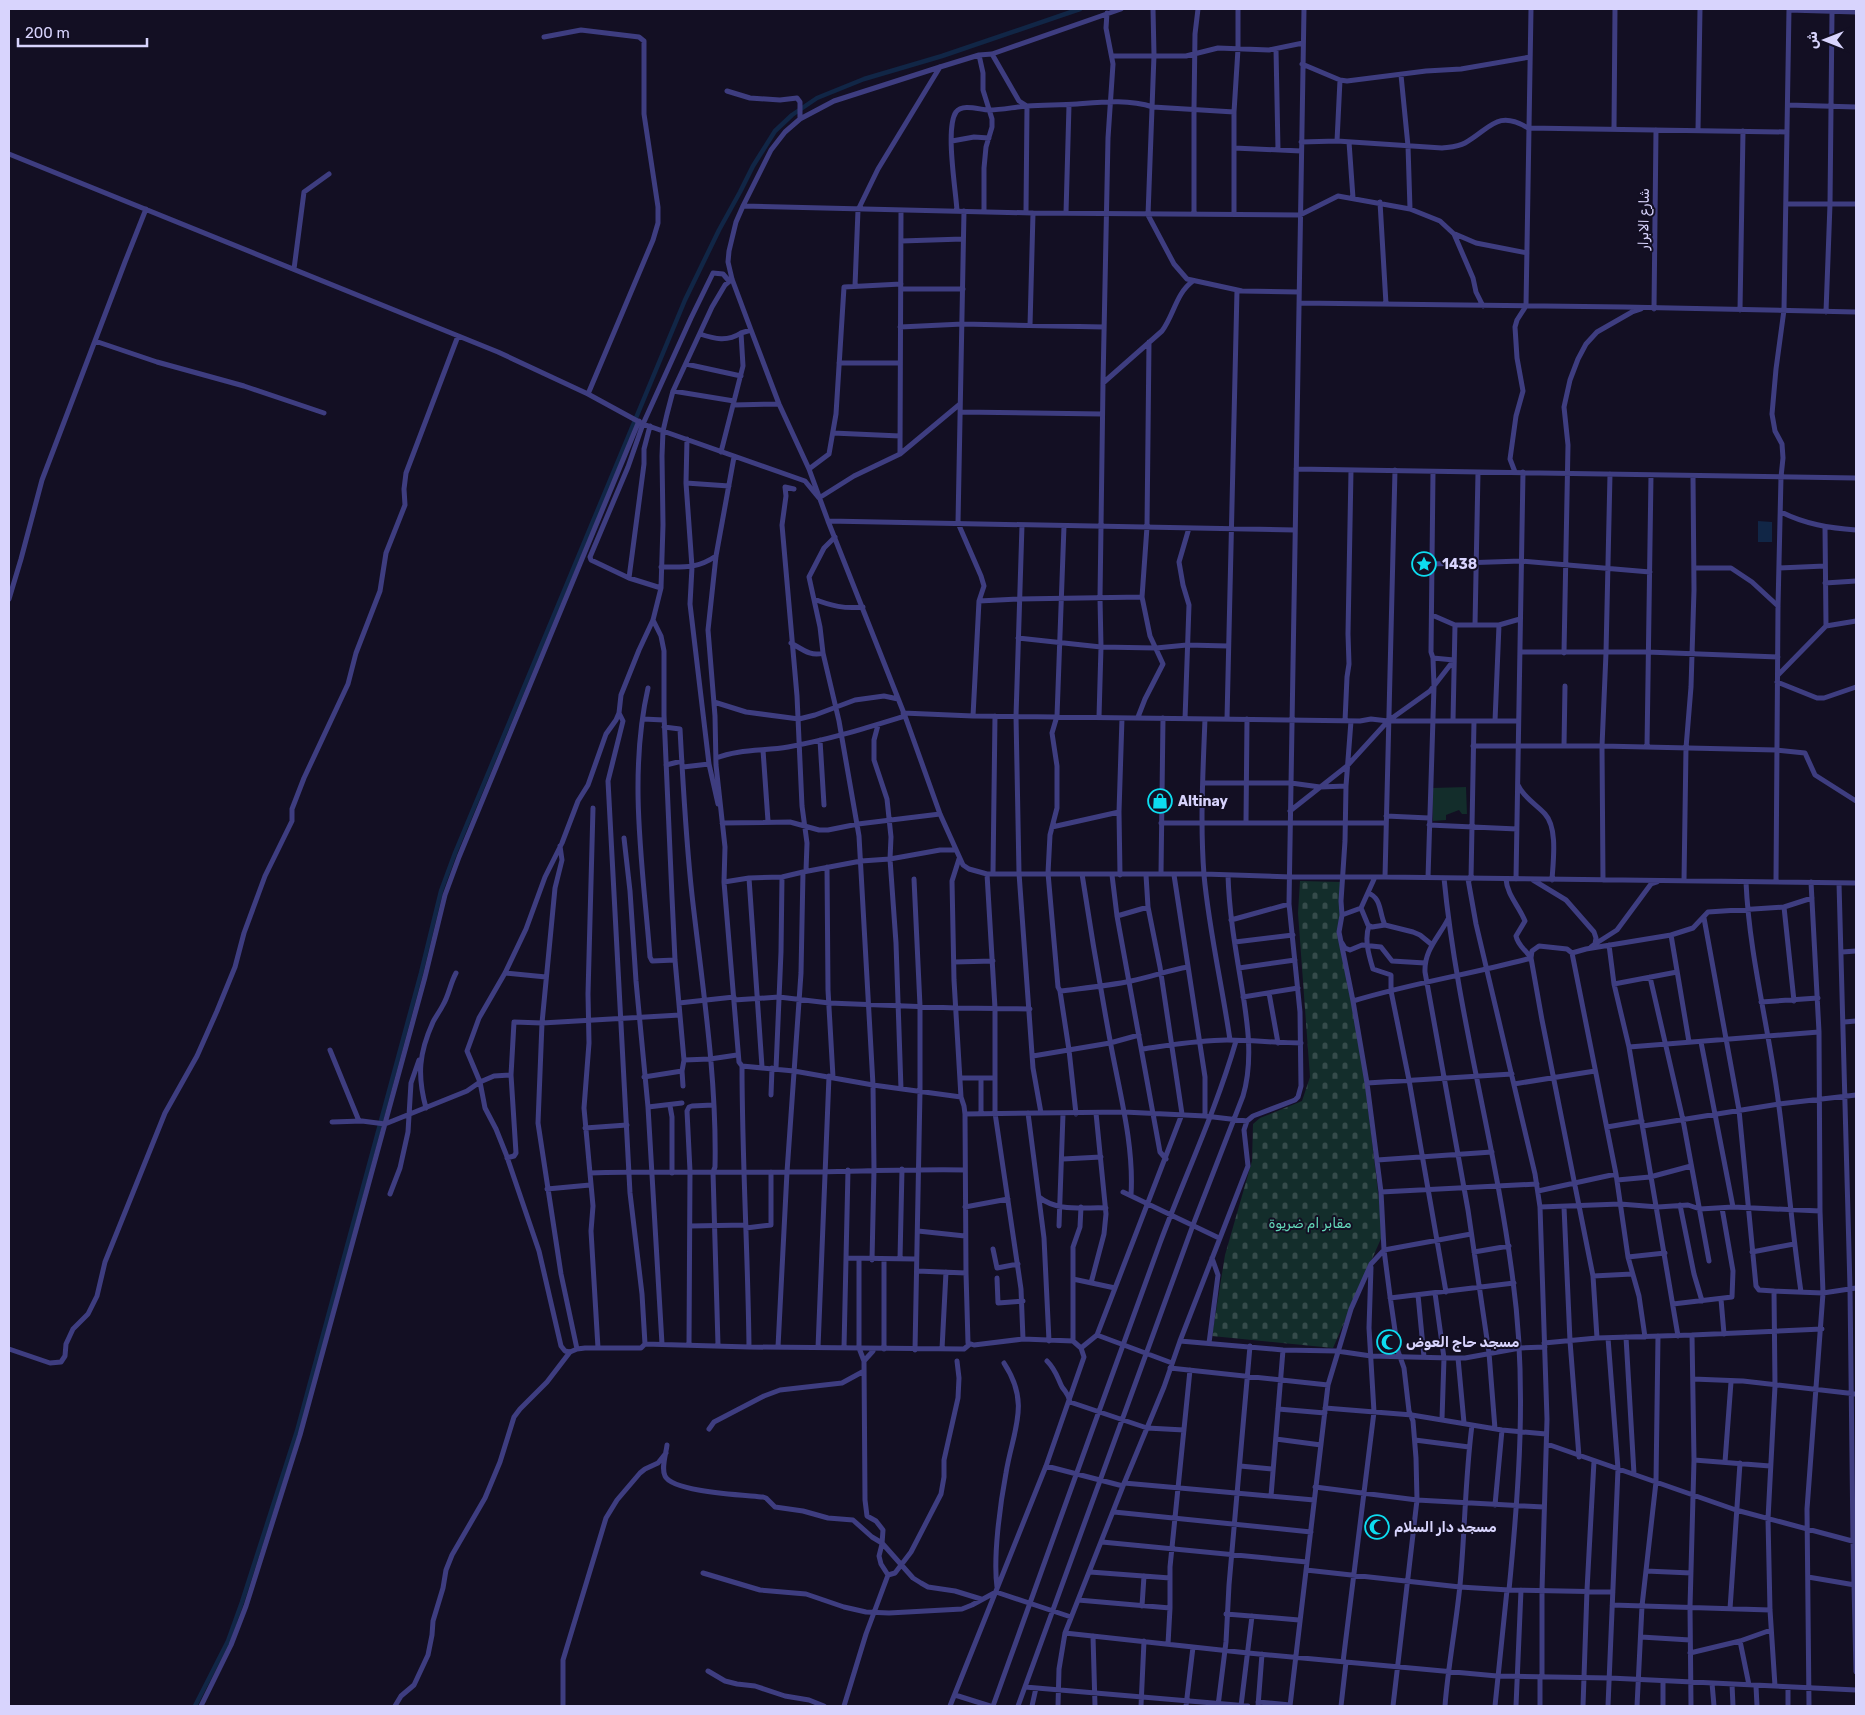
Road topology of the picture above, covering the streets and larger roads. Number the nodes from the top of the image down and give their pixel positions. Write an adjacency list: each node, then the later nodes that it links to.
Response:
1 (1121, 9): 12 (street)
2 (1153, 9): 20 (street)
3 (1198, 9): 17 (street)
4 (1238, 9): 15 (street)
5 (1304, 9): 14 (street)
6 (1531, 9): 22 (street)
7 (1616, 9): 40 (street)
8 (1700, 9): 42 (street)
9 (1789, 9): 10 (street); 30 (street)
10 (1832, 12): 11 (street); 32 (street)
11 (1856, 12)
12 (1107, 13): 18 (street); 21 (street)
13 (544, 37): 115 (street)
14 (1303, 43): 16 (street); 23 (street)
15 (1238, 49): 16 (street); 17 (street); 37 (street)
16 (1276, 49): 52 (street)
17 (1196, 53): 20 (street); 35 (street)
18 (992, 54): 19 (street); 31 (street)
19 (979, 55): 24 (street); 36 (street)
20 (1154, 55): 21 (street); 33 (street)
21 (1112, 56): 28 (street)
22 (1530, 57): 25 (street); 39 (street)
23 (1302, 64): 26 (street); 48 (street)
24 (940, 67): 38 (street); 64 (street)
25 (1401, 75): 26 (street); 50 (street)
26 (1340, 80): 47 (street)
27 (727, 91): 38 (street)
28 (1110, 101): 29 (street); 33 (street); 73 (street)
29 (1069, 105): 31 (street); 71 (street)
30 (1788, 105): 32 (street); 44 (street)
31 (1027, 106): 36 (street); 69 (street)
32 (1832, 106): 34 (street); 59 (street)
33 (1153, 107): 35 (street); 75 (street)
34 (1856, 107)
35 (1194, 109): 37 (street); 72 (street)
36 (989, 110): 45 (street); 46 (street)
37 (1234, 112): 51 (street)
38 (800, 118): 61 (street)
39 (1528, 128): 40 (street); 50 (street); 80 (street)
40 (1614, 129): 41 (street)
41 (1656, 130): 42 (street); 94 (street, شارع الابرار)
42 (1698, 130): 43 (street)
43 (1743, 131): 44 (street); 95 (street)
44 (1787, 132): 58 (street)
45 (989, 138): 46 (street); 68 (street)
46 (952, 141): 66 (street)
47 (1337, 141): 48 (street); 49 (street)
48 (1301, 142): 53 (street)
49 (1349, 142): 50 (street); 56 (street)
50 (1408, 146): 62 (street)
51 (1234, 148): 52 (street); 74 (street)
52 (1278, 150): 53 (street)
53 (1301, 151): 76 (street)
54 (9, 154): 63 (street)
55 (328, 174): 81 (street)
56 (1353, 198): 57 (street); 76 (street)
57 (1380, 202): 62 (street); 90 (street)
58 (1786, 204): 59 (street); 96 (street)
59 (1830, 204): 60 (street); 97 (street)
60 (1856, 204)
61 (742, 206): 64 (street); 82 (street)
62 (1410, 208): 77 (street)
63 (146, 209): 81 (street); 107 (street)
64 (858, 210): 65 (street); 84 (street)
65 (901, 210): 66 (street); 79 (street)
66 (957, 211): 67 (street)
67 (964, 211): 68 (street); 78 (street)
68 (984, 211): 69 (street)
69 (1026, 212): 70 (street)
70 (1033, 213): 71 (street); 100 (street)
71 (1066, 213): 73 (street)
72 (1194, 213): 74 (street); 75 (street)
73 (1107, 214): 75 (street); 102 (street)
74 (1234, 214): 76 (street)
75 (1148, 215): 83 (street)
76 (1300, 215): 88 (street)
77 (1454, 234): 80 (street); 91 (street)
78 (963, 239): 79 (street); 86 (street)
79 (902, 241): 85 (street)
80 (1527, 253): 92 (street)
81 (294, 269): 106 (street)
82 (730, 280): 103 (street); 105 (street); 122 (street)
83 (1194, 281): 87 (street); 108 (street)
84 (855, 286): 85 (street); 111 (street)
85 (901, 287): 86 (street); 101 (street)
86 (963, 289): 99 (street)
87 (1237, 290): 88 (street); 158 (street)
88 (1299, 292): 89 (street)
89 (1299, 303): 90 (street); 132 (street)
90 (1386, 304): 91 (street)
91 (1483, 306): 92 (street)
92 (1526, 306): 93 (street); 137 (street)
93 (1644, 308): 94 (street); 139 (street)
94 (1654, 309): 95 (street)
95 (1740, 310): 96 (street)
96 (1784, 310): 97 (street); 143 (street)
97 (1826, 312): 98 (street)
98 (1856, 312)
99 (962, 324): 100 (street); 101 (street); 118 (street)
100 (1030, 326): 102 (street)
101 (900, 327): 109 (street)
102 (1104, 327): 113 (street)
103 (751, 330): 104 (street); 117 (street)
104 (741, 333): 105 (street); 112 (street)
105 (700, 334): 110 (street)
106 (458, 336): 115 (street); 637 (street)
107 (95, 341): 120 (street); 183 (street)
108 (1149, 342): 113 (street); 155 (street)
109 (899, 363): 111 (street); 126 (street)
110 (686, 364): 112 (street); 114 (street)
111 (839, 364): 125 (street)
112 (741, 376): 116 (street)
113 (1103, 384): 121 (street)
114 (673, 391): 116 (street); 124 (street)
115 (588, 394): 122 (street)
116 (734, 403): 117 (street); 128 (street)
117 (779, 404): 131 (street)
118 (960, 404): 119 (street); 129 (street)
119 (960, 412): 121 (street); 151 (street)
120 (324, 413)
121 (1102, 414): 154 (street)
122 (641, 423): 123 (street); 174 (street); 489 (street)
123 (650, 426): 124 (street); 174 (street)
124 (663, 431): 127 (street); 168 (street)
125 (833, 432): 126 (street); 131 (street)
126 (900, 436): 129 (street)
127 (687, 440): 128 (street); 145 (street)
128 (721, 452): 130 (street)
129 (900, 454): 148 (street)
130 (734, 457): 146 (street); 148 (street)
131 (809, 469): 148 (street)
132 (1296, 469): 133 (street); 159 (street)
133 (1351, 470): 134 (street); 238 (street)
134 (1395, 470): 135 (street); 239 (street)
135 (1433, 472): 136 (street); 165 (street)
136 (1478, 472): 137 (street); 164 (street)
137 (1515, 472): 138 (street)
138 (1523, 472): 139 (street); 163 (street)
139 (1568, 473): 140 (street); 166 (street)
140 (1610, 474): 141 (street); 170 (street)
141 (1651, 475): 142 (street); 173 (street)
142 (1693, 476): 143 (street); 171 (street)
143 (1781, 477): 144 (street); 149 (street)
144 (1856, 478)
145 (686, 484): 146 (street); 169 (street)
146 (729, 486): 162 (street)
147 (794, 489): 197 (street)
148 (820, 498): 150 (street)
149 (1781, 512): 156 (street); 172 (street)
150 (828, 521): 151 (street); 161 (street)
151 (958, 523): 152 (street); 184 (street)
152 (1022, 526): 153 (street); 182 (street)
153 (1064, 526): 154 (street); 180 (street)
154 (1101, 527): 155 (street); 181 (street)
155 (1147, 527): 157 (street); 178 (street)
156 (1825, 527): 160 (street); 167 (street)
157 (1189, 528): 158 (street); 198 (street)
158 (1231, 529): 159 (street); 199 (street)
159 (1295, 530): 237 (street)
160 (1856, 530)
161 (835, 537): 179 (street); 186 (street)
162 (716, 556): 169 (street); 218 (street)
163 (1521, 561): 164 (street); 166 (street); 188 (street)
164 (1476, 563): 165 (street); 192 (street)
165 (1432, 564): 187 (street)
166 (1567, 564): 170 (street); 205 (street)
167 (1825, 566): 172 (street); 176 (street)
168 (661, 567): 169 (street); 177 (street)
169 (692, 567): 260 (street)
170 (1607, 568): 173 (street); 206 (street)
171 (1694, 568): 185 (street); 207 (street)
172 (1779, 568): 185 (street)
173 (1650, 572): 203 (street)
174 (629, 578): 177 (street)
175 (1856, 581): 176 (street)
176 (1825, 583): 194 (street)
177 (661, 588): 189 (street)
178 (1142, 597): 181 (street); 201 (street)
179 (814, 598): 186 (street); 204 (street)
180 (1062, 598): 181 (street); 182 (street); 196 (street)
181 (1100, 598): 200 (street)
182 (1019, 599): 184 (street); 195 (street)
183 (9, 600)
184 (979, 601): 222 (street)
185 (1778, 606): 208 (street)
186 (863, 607): 217 (street)
187 (1432, 615): 191 (street); 209 (street)
188 (1520, 619): 193 (street); 202 (street)
189 (653, 620): 220 (street); 236 (street)
190 (1856, 621): 194 (street)
191 (1455, 625): 192 (street); 210 (street)
192 (1475, 625): 193 (street)
193 (1499, 625): 243 (street)
194 (1826, 626): 211 (street)
195 (1018, 638): 196 (street); 224 (street)
196 (1060, 642): 200 (street); 225 (street)
197 (792, 643): 204 (street); 231 (street)
198 (1187, 644): 199 (street); 201 (street); 232 (street)
199 (1228, 646): 234 (street)
200 (1101, 647): 201 (street); 226 (street)
201 (1156, 648): 227 (street)
202 (1520, 652): 205 (street); 244 (street)
203 (1648, 652): 206 (street); 207 (street); 254 (street)
204 (823, 653): 219 (street)
205 (1564, 653): 206 (street)
206 (1606, 653): 253 (street)
207 (1692, 653): 208 (street); 255 (street)
208 (1778, 657): 211 (street)
209 (1433, 658): 210 (street); 213 (street)
210 (1454, 660): 213 (street); 241 (street)
211 (1778, 675): 212 (street)
212 (1778, 682): 215 (street); 257 (street)
213 (1434, 686): 239 (street); 240 (street)
214 (1565, 686): 252 (street)
215 (1856, 687)
216 (648, 688): 230 (street)
217 (898, 699): 219 (street); 221 (street)
218 (714, 702): 231 (street); 258 (street)
219 (836, 707): 231 (street); 247 (street)
220 (618, 714): 295 (street); 406 (street)
221 (904, 714): 222 (street); 245 (street); 276 (street)
222 (973, 716): 223 (street)
223 (995, 716): 224 (street); 303 (street)
224 (1016, 716): 225 (street); 302 (street)
225 (1057, 716): 226 (street); 291 (street)
226 (1099, 717): 228 (street)
227 (1138, 717): 228 (street); 229 (street)
228 (1122, 718): 275 (street)
229 (1163, 718): 232 (street); 282 (street)
230 (642, 719): 236 (street); 363 (street)
231 (798, 719): 249 (street)
232 (1185, 719): 233 (street)
233 (1205, 719): 234 (street); 264 (street)
234 (1227, 719): 235 (street)
235 (1247, 719): 237 (street); 265 (street)
236 (664, 720): 246 (street)
237 (1292, 720): 238 (street); 266 (street)
238 (1348, 721): 239 (street); 262 (street)
239 (1388, 721): 240 (street); 262 (street); 277 (street)
240 (1433, 721): 241 (street); 278 (street)
241 (1453, 721): 242 (street)
242 (1474, 721): 243 (street); 250 (street)
243 (1495, 721): 244 (street)
244 (1518, 721): 251 (street)
245 (878, 725): 247 (street); 279 (street)
246 (664, 727): 259 (street); 261 (street)
247 (842, 736): 248 (street); 286 (street)
248 (820, 740): 249 (street); 271 (street)
249 (800, 744): 256 (street); 289 (street)
250 (1474, 746): 251 (street); 292 (street)
251 (1518, 746): 252 (street); 267 (street)
252 (1564, 746): 253 (street)
253 (1602, 746): 254 (street); 327 (street)
254 (1647, 748): 255 (street)
255 (1686, 748): 257 (street); 329 (street)
256 (763, 750): 258 (street); 280 (street)
257 (1776, 750): 270 (street); 332 (street)
258 (716, 758): 274 (street)
259 (682, 761): 261 (street); 263 (street)
260 (709, 764): 263 (street); 274 (street)
261 (666, 765): 363 (street)
262 (1347, 766): 268 (street); 269 (street)
263 (683, 767): 392 (street)
264 (1203, 783): 265 (street); 283 (street)
265 (1246, 783): 266 (street); 284 (street)
266 (1291, 783): 269 (street); 273 (street)
267 (1518, 784): 293 (street); 326 (street)
268 (1346, 786): 269 (street); 288 (street)
269 (1320, 787): 273 (street)
270 (1856, 801)
271 (824, 804)
272 (593, 808): 407 (street)
273 (1290, 811): 287 (street)
274 (721, 812): 281 (street)
275 (1120, 812): 291 (street); 306 (street)
276 (940, 814): 279 (street); 296 (street)
277 (1386, 816): 278 (street); 285 (street)
278 (1429, 818): 290 (street)
279 (889, 820): 286 (street); 297 (street)
280 (768, 821): 281 (street); 289 (street)
281 (722, 823): 330 (street)
282 (1161, 823): 283 (street); 307 (street)
283 (1202, 823): 284 (street); 308 (street)
284 (1246, 823): 287 (street)
285 (1385, 823): 288 (street); 317 (street)
286 (858, 824): 289 (street); 299 (street)
287 (1290, 824): 288 (street); 314 (street)
288 (1345, 824): 315 (street)
289 (804, 825): 301 (street)
290 (1429, 825): 292 (street); 320 (street)
291 (1052, 827): 304 (street)
292 (1472, 827): 293 (street); 322 (street)
293 (1517, 829): 324 (street)
294 (624, 838): 405 (street)
295 (560, 846): 373 (street); 376 (street)
296 (956, 850): 297 (street); 298 (street)
297 (890, 859): 299 (street); 399 (street)
298 (959, 859): 303 (street); 365 (street)
299 (861, 861): 300 (street); 398 (street)
300 (827, 867): 301 (street); 397 (street)
301 (804, 871): 313 (street); 390 (street)
302 (1019, 872): 303 (street); 304 (street); 403 (street)
303 (990, 873): 366 (street)
304 (1048, 873): 305 (street); 383 (street)
305 (1082, 874): 309 (street); 381 (street)
306 (1120, 874): 309 (street); 310 (street)
307 (1161, 874): 310 (street); 311 (street)
308 (1204, 874): 311 (street); 312 (street); 416 (street)
309 (1112, 875): 344 (street)
310 (1146, 875): 339 (street)
311 (1174, 875): 368 (street)
312 (1228, 875): 314 (street); 347 (street)
313 (782, 877): 318 (street); 386 (street)
314 (1291, 877): 315 (street); 338 (street)
315 (1343, 877): 316 (street); 343 (street)
316 (1375, 877): 317 (street); 336 (street)
317 (1385, 877): 320 (street)
318 (749, 878): 330 (street); 389 (street)
319 (914, 878): 400 (street)
320 (1428, 878): 321 (street)
321 (1444, 878): 322 (street); 346 (street)
322 (1469, 879): 323 (street); 370 (street)
323 (1506, 879): 324 (street); 362 (street)
324 (1516, 879): 325 (street)
325 (1532, 880): 326 (street); 355 (street)
326 (1552, 880): 327 (street)
327 (1603, 880): 328 (street)
328 (1665, 881): 329 (street); 355 (street)
329 (1684, 881): 331 (street)
330 (724, 882): 388 (street)
331 (1746, 882): 332 (street); 342 (street)
332 (1776, 882): 333 (street)
333 (1811, 882): 334 (street); 337 (street)
334 (1839, 883): 335 (street); 360 (street)
335 (1856, 883)
336 (1368, 893): 341 (street); 348 (street)
337 (1812, 898): 340 (street); 391 (street)
338 (1289, 904): 347 (street); 350 (street)
339 (1148, 907): 344 (street); 374 (street)
340 (1784, 907): 342 (street); 393 (street)
341 (1361, 908): 343 (street); 349 (street)
342 (1747, 910): 345 (street); 395 (street)
343 (1342, 915): 352 (street)
344 (1117, 916): 378 (street)
345 (1704, 918): 351 (street); 414 (street)
346 (1448, 919): 354 (street); 375 (street)
347 (1231, 920): 353 (street)
348 (1385, 925): 349 (street); 354 (street)
349 (1369, 926): 356 (street)
350 (1293, 935): 353 (street); 364 (street)
351 (1671, 935): 357 (street); 371 (street)
352 (1341, 941): 356 (street); 394 (street)
353 (1235, 942): 369 (street)
354 (1431, 944): 367 (street)
355 (1595, 944): 358 (street)
356 (1368, 946): 367 (street); 384 (street)
357 (1608, 946): 358 (street); 380 (street)
358 (1586, 949): 361 (street)
359 (1856, 951): 360 (street)
360 (1842, 952): 409 (street)
361 (1572, 953): 362 (street); 439 (street)
362 (1531, 958): 370 (street); 449 (street)
363 (676, 960): 396 (street)
364 (1295, 960): 369 (street); 382 (street)
365 (954, 962): 366 (street); 401 (street)
366 (993, 962): 402 (street)
367 (1425, 963): 379 (street)
368 (1188, 967): 374 (street); 415 (street)
369 (1239, 968): 387 (street)
370 (1487, 970): 375 (street); 440 (street)
371 (1677, 972): 377 (street); 419 (street)
372 (456, 973): 431 (street)
373 (505, 973): 376 (street); 451 (street)
374 (1160, 974): 378 (street); 423 (street)
375 (1457, 975): 379 (street); 442 (street)
376 (546, 977): 410 (street)
377 (1650, 978): 380 (street); 424 (street)
378 (1129, 982): 381 (street); 412 (street)
379 (1426, 982): 384 (street); 448 (street)
380 (1614, 984): 425 (street)
381 (1100, 986): 383 (street); 417 (street)
382 (1298, 988): 385 (street); 422 (street)
383 (1060, 991): 427 (street)
384 (1391, 991): 394 (street); 450 (street)
385 (1270, 992): 387 (street); 421 (street)
386 (779, 997): 389 (street); 390 (street); 436 (street)
387 (1243, 997): 418 (street)
388 (734, 998): 389 (street); 392 (street); 429 (street)
389 (758, 998): 435 (street)
390 (799, 998): 397 (street); 438 (street)
391 (1818, 998): 393 (street); 411 (street)
392 (704, 999): 396 (street); 432 (street)
393 (1794, 1001): 395 (street)
394 (1354, 1002): 452 (street)
395 (1760, 1002): 413 (street)
396 (679, 1003): 404 (street)
397 (829, 1003): 398 (street); 443 (street)
398 (869, 1004): 399 (street); 454 (street)
399 (899, 1006): 400 (street); 456 (street)
400 (920, 1006): 401 (street); 457 (street)
401 (956, 1008): 402 (street); 445 (street)
402 (995, 1008): 403 (street); 447 (street)
403 (1030, 1009): 430 (street)
404 (680, 1015): 405 (street); 433 (street)
405 (639, 1016): 406 (street); 444 (street)
406 (622, 1018): 407 (street); 491 (street)
407 (588, 1021): 410 (street); 493 (street)
408 (1856, 1021): 409 (street)
409 (1844, 1022): 460 (street)
410 (542, 1023): 441 (street); 527 (street)
411 (1819, 1032): 413 (street); 462 (street)
412 (1139, 1035): 417 (street); 428 (street)
413 (1768, 1035): 414 (street); 464 (street)
414 (1727, 1039): 420 (street); 469 (street)
415 (1199, 1041): 416 (street); 423 (street); 483 (street)
416 (1233, 1041): 418 (street); 483 (street)
417 (1110, 1042): 427 (street); 470 (street)
418 (1248, 1042): 421 (street); 484 (street)
419 (1689, 1042): 420 (street); 424 (street)
420 (1701, 1042): 481 (street)
421 (1278, 1043): 422 (street)
422 (1301, 1043): 487 (street)
423 (1172, 1045): 428 (street); 480 (street)
424 (1665, 1045): 425 (street); 485 (street)
425 (1630, 1047): 490 (street)
426 (330, 1050): 486 (street)
427 (1069, 1050): 430 (street); 478 (street)
428 (1142, 1050): 479 (street)
429 (737, 1055): 432 (street); 434 (street)
430 (1033, 1056): 472 (street)
431 (420, 1058): 468 (street); 482 (street)
432 (710, 1059): 433 (street); 465 (street)
433 (684, 1060): 437 (street)
434 (742, 1066): 435 (street); 512 (street)
435 (762, 1067): 436 (street)
436 (774, 1068): 438 (street); 458 (street)
437 (682, 1071): 444 (street); 455 (street)
438 (794, 1071): 443 (street); 514 (street)
439 (1595, 1071): 449 (street); 492 (street)
440 (1512, 1074): 442 (street); 453 (street)
441 (511, 1075): 451 (street); 498 (street)
442 (1477, 1075): 448 (street); 494 (street)
443 (831, 1076): 454 (street); 508 (street)
444 (644, 1077): 467 (street)
445 (960, 1078): 446 (street); 461 (street)
446 (981, 1078): 447 (street); 475 (street)
447 (995, 1078): 471 (street)
448 (1444, 1078): 450 (street); 495 (street)
449 (1553, 1078): 453 (street); 521 (street)
450 (1409, 1080): 452 (street); 497 (street)
451 (480, 1082): 468 (street); 498 (street)
452 (1367, 1083): 501 (street)
453 (1514, 1084): 522 (street)
454 (872, 1085): 456 (street); 506 (street)
455 (683, 1086)
456 (901, 1088): 457 (street)
457 (920, 1091): 461 (street); 504 (street)
458 (771, 1095)
459 (1856, 1095): 460 (street)
460 (1845, 1096): 462 (street); 592 (street)
461 (961, 1097): 474 (street)
462 (1820, 1099): 464 (street); 551 (street)
463 (682, 1103): 466 (street)
464 (1779, 1104): 469 (street); 550 (street)
465 (713, 1105): 510 (street); 511 (street)
466 (670, 1106): 467 (street); 517 (street)
467 (648, 1107): 516 (street)
468 (426, 1108): 482 (street)
469 (1739, 1110): 481 (street); 548 (street)
470 (1124, 1112): 473 (street); 479 (street); 532 (street)
471 (995, 1113): 475 (street); 476 (street); 534 (street)
472 (1041, 1113): 476 (street); 477 (street)
473 (1096, 1113): 478 (street); 496 (street)
474 (964, 1114): 475 (street); 507 (street)
475 (981, 1114)
476 (1028, 1114): 533 (street)
477 (1063, 1114): 478 (street); 499 (street)
478 (1076, 1114)
479 (1154, 1114): 480 (street); 500 (street)
480 (1182, 1114): 483 (street); 500 (street)
481 (1714, 1114): 485 (street); 545 (street)
482 (409, 1115): 489 (street); 531 (street)
483 (1207, 1116): 484 (street); 552 (street)
484 (1234, 1119): 487 (street); 553 (street)
485 (1683, 1120): 490 (street); 502 (street)
486 (359, 1121): 488 (street); 489 (street)
487 (1247, 1121): 561 (street)
488 (332, 1122)
489 (385, 1124): 814 (street)
490 (1643, 1124): 492 (street); 519 (street)
491 (627, 1125): 493 (street); 509 (street)
492 (1606, 1127): 518 (street)
493 (585, 1128): 515 (street)
494 (1492, 1152): 495 (street); 524 (street)
495 (1458, 1155): 497 (street); 525 (street)
496 (1101, 1157): 499 (street); 546 (street)
497 (1422, 1157): 501 (street); 526 (street)
498 (507, 1158): 645 (street)
499 (1063, 1158): 540 (street)
500 (1166, 1159): 535 (street)
501 (1377, 1160): 530 (street)
502 (1692, 1166): 519 (street); 549 (street)
503 (902, 1169): 504 (street); 506 (street); 574 (street)
504 (920, 1169): 507 (street); 558 (street)
505 (848, 1170): 506 (street); 508 (street); 571 (street)
506 (874, 1170): 576 (street)
507 (964, 1170): 539 (street)
508 (824, 1171): 514 (street); 632 (street)
509 (630, 1172): 515 (street); 516 (street); 621 (street)
510 (690, 1172): 511 (street); 517 (street); 555 (street)
511 (713, 1172): 512 (street); 554 (street)
512 (744, 1172): 513 (street); 557 (street)
513 (771, 1172): 514 (street); 557 (street)
514 (787, 1172): 630 (street)
515 (590, 1173): 523 (street)
516 (651, 1173): 517 (street); 622 (street)
517 (672, 1173)
518 (1616, 1174): 520 (street); 521 (street)
519 (1650, 1177): 520 (street); 544 (street)
520 (1617, 1180): 536 (street)
521 (1575, 1182): 528 (street); 537 (street)
522 (1537, 1184): 524 (street); 528 (street)
523 (590, 1185): 527 (street); 631 (street)
524 (1499, 1185): 525 (street); 564 (street)
525 (1464, 1188): 526 (street); 559 (street)
526 (1428, 1189): 530 (street); 562 (street)
527 (547, 1190): 638 (street)
528 (1538, 1191): 542 (street)
529 (1123, 1192): 532 (street)
530 (1381, 1192): 566 (street)
531 (390, 1194)
532 (1131, 1195): 535 (street)
533 (1038, 1196): 540 (street); 617 (street)
534 (1008, 1199): 539 (street); 579 (street)
535 (1149, 1203): 552 (street); 590 (street)
536 (1620, 1204): 537 (street); 544 (street); 570 (street)
537 (1580, 1205): 543 (street); 585 (street)
538 (1680, 1205): 544 (street); 549 (street); 602 (street)
539 (965, 1207): 560 (street)
540 (1061, 1207): 541 (street); 556 (street)
541 (1081, 1207): 546 (street); 587 (street)
542 (1540, 1207): 543 (street); 627 (street)
543 (1564, 1207): 619 (street)
544 (1658, 1207): 569 (street)
545 (1733, 1207): 547 (street); 548 (street)
546 (1106, 1208): 588 (street)
547 (1722, 1208): 549 (street); 600 (street)
548 (1749, 1208): 550 (street); 568 (street)
549 (1700, 1209): 578 (street)
550 (1790, 1210): 551 (street); 563 (street)
551 (1820, 1211): 597 (street)
552 (1171, 1214): 553 (street); 626 (street)
553 (1193, 1224): 561 (street); 647 (street)
554 (715, 1225): 555 (street); 557 (street); 625 (street)
555 (690, 1226): 624 (street)
556 (1060, 1226)
557 (746, 1227): 629 (street)
558 (918, 1231): 560 (street); 575 (street)
559 (1472, 1234): 562 (street); 567 (street)
560 (965, 1236): 583 (street)
561 (1219, 1238): 572 (street)
562 (1436, 1240): 566 (street); 594 (street)
563 (1794, 1244): 568 (street); 595 (street)
564 (1509, 1246): 567 (street); 589 (street)
565 (993, 1249): 579 (street)
566 (1384, 1250): 580 (street); 599 (street)
567 (1474, 1252): 591 (street)
568 (1752, 1252): 593 (street)
569 (1665, 1253): 570 (street); 603 (street)
570 (1628, 1257): 584 (street)
571 (846, 1258): 573 (street); 633 (street)
572 (1212, 1258): 616 (street); 620 (street)
573 (859, 1259): 576 (street); 634 (street)
574 (900, 1259): 575 (street); 577 (street)
575 (916, 1259): 581 (street)
576 (872, 1260): 577 (street)
577 (884, 1260): 640 (street)
578 (1709, 1261)
579 (1018, 1264): 601 (street)
580 (1371, 1264): 644 (street); 648 (street)
581 (916, 1271): 582 (street); 642 (street)
582 (946, 1272): 583 (street); 641 (street)
583 (966, 1273): 623 (street)
584 (1632, 1274): 585 (street); 612 (street)
585 (1594, 1276): 613 (street)
586 (998, 1278): 601 (street)
587 (1073, 1279): 588 (street); 618 (street)
588 (1092, 1283): 590 (street)
589 (1514, 1283): 591 (street); 636 (street)
590 (1115, 1288): 607 (street)
591 (1479, 1288): 594 (street); 646 (street)
592 (1853, 1288): 597 (street); 667 (street)
593 (1774, 1290): 595 (street); 605 (street)
594 (1446, 1292): 596 (street)
595 (1801, 1292): 597 (street)
596 (1435, 1293): 598 (street); 651 (street)
597 (1824, 1293): 604 (street)
598 (1418, 1295): 599 (street); 650 (street)
599 (1390, 1298): 649 (street)
600 (1721, 1299): 602 (street); 606 (street)
601 (1023, 1301): 615 (street)
602 (1702, 1301): 603 (street)
603 (1673, 1304): 609 (street)
604 (1822, 1329): 605 (street); 666 (street)
605 (1776, 1332): 606 (street); 665 (street)
606 (1724, 1334): 610 (street)
607 (1097, 1335): 626 (street); 635 (street)
608 (1658, 1336): 609 (street); 612 (street); 705 (street)
609 (1678, 1336): 610 (street)
610 (1692, 1336): 661 (street)
611 (1626, 1337): 612 (street); 614 (street); 703 (street)
612 (1645, 1337)
613 (1597, 1338): 614 (street); 619 (street)
614 (1608, 1338): 701 (street)
615 (1023, 1339): 617 (street); 623 (street)
616 (1180, 1340): 620 (street); 657 (street)
617 (1049, 1341): 618 (street)
618 (1073, 1341): 635 (street)
619 (1570, 1341): 627 (street); 692 (street)
620 (1209, 1343): 628 (street)
621 (645, 1344): 622 (street); 631 (street)
622 (662, 1344): 624 (street)
623 (970, 1344): 641 (street)
624 (688, 1345): 625 (street)
625 (718, 1345): 629 (street)
626 (1123, 1345): 647 (street); 671 (street)
627 (1545, 1345): 636 (street); 684 (street)
628 (1250, 1346): 643 (street); 660 (street)
629 (749, 1347): 630 (street)
630 (778, 1347): 632 (street)
631 (598, 1348): 638 (street)
632 (818, 1348): 633 (street)
633 (844, 1348): 634 (street)
634 (859, 1348): 639 (street); 653 (street)
635 (1081, 1348): 668 (street)
636 (1520, 1348): 646 (street); 683 (street)
637 (9, 1349)
638 (577, 1349): 645 (street)
639 (871, 1349): 640 (street); 653 (street)
640 (884, 1349): 642 (street)
641 (942, 1349): 642 (street)
642 (915, 1350)
643 (1284, 1350): 644 (street); 662 (street)
644 (1337, 1351): 648 (street); 664 (street)
645 (570, 1352): 815 (street)
646 (1488, 1353): 652 (street); 680 (street)
647 (1146, 1354): 657 (street); 675 (street)
648 (1371, 1356): 649 (street); 672 (street)
649 (1401, 1356): 650 (street); 673 (street)
650 (1424, 1357): 651 (street)
651 (1444, 1358): 652 (street); 674 (street)
652 (1458, 1358): 676 (street)
653 (864, 1361): 658 (street)
654 (957, 1361): 733 (street)
655 (1048, 1361): 668 (street)
656 (1004, 1363): 747 (street)
657 (1171, 1366): 659 (street); 678 (street)
658 (864, 1370): 679 (street); 729 (street)
659 (1190, 1370): 660 (street); 681 (street)
660 (1248, 1377): 662 (street); 698 (street)
661 (1693, 1378): 663 (street); 693 (street)
662 (1281, 1380): 664 (street); 669 (street)
663 (1731, 1382): 665 (street); 695 (street)
664 (1328, 1385): 670 (street)
665 (1775, 1386): 666 (street); 699 (street)
666 (1815, 1390): 667 (street); 725 (street)
667 (1854, 1394): 712 (street)
668 (1070, 1402): 671 (street); 697 (street)
669 (1278, 1409): 670 (street); 685 (street)
670 (1325, 1410): 672 (street); 687 (street)
671 (1099, 1412): 675 (street); 702 (street)
672 (1374, 1412): 673 (street); 709 (street)
673 (1412, 1415): 674 (street); 686 (street)
674 (1442, 1419): 676 (street)
675 (1122, 1420): 678 (street); 704 (street)
676 (1464, 1423): 677 (street)
677 (1472, 1425): 680 (street); 690 (street)
678 (1147, 1428): 681 (street); 706 (street)
679 (709, 1429)
680 (1495, 1429): 682 (street)
681 (1184, 1430): 708 (street)
682 (1502, 1430): 683 (street); 717 (street)
683 (1520, 1431): 684 (street); 718 (street)
684 (1546, 1434): 688 (street)
685 (1276, 1439): 687 (street); 700 (street)
686 (1415, 1440): 690 (street); 715 (street)
687 (1321, 1444): 707 (street)
688 (1546, 1444): 692 (street); 719 (street)
689 (667, 1445): 691 (street)
690 (1470, 1447): 716 (street)
691 (666, 1453): 729 (street); 816 (street)
692 (1579, 1456): 694 (street)
693 (1694, 1460): 695 (street); 711 (street)
694 (1594, 1461): 701 (street); 751 (street)
695 (1725, 1462): 696 (street)
696 (1740, 1463): 699 (street); 720 (street)
697 (1046, 1466): 702 (street); 747 (street)
698 (1240, 1466): 700 (street); 710 (street)
699 (1770, 1466): 723 (street)
700 (1273, 1469): 713 (street)
701 (1618, 1469): 703 (street); 752 (street)
702 (1076, 1474): 704 (street); 755 (street)
703 (1634, 1474): 705 (street)
704 (1099, 1481): 706 (street); 762 (street)
705 (1656, 1482): 711 (street); 736 (street)
706 (1123, 1485): 708 (street); 721 (street)
707 (1316, 1487): 709 (street); 714 (street)
708 (1179, 1488): 710 (street); 722 (street)
709 (1365, 1492): 715 (street); 740 (street)
710 (1237, 1493): 713 (street); 724 (street)
711 (1693, 1495): 720 (street); 738 (street)
712 (1855, 1495): 727 (street)
713 (1271, 1496): 714 (street)
714 (1314, 1500): 726 (street)
715 (1417, 1500): 716 (street); 744 (street)
716 (1466, 1503): 717 (street); 746 (street)
717 (1495, 1505): 718 (street)
718 (1517, 1506): 719 (street); 748 (street)
719 (1544, 1507): 750 (street)
720 (1736, 1510): 723 (street); 761 (street)
721 (1114, 1512): 722 (street); 728 (street)
722 (1176, 1518): 724 (street); 730 (street)
723 (1768, 1519): 725 (street); 763 (street)
724 (1234, 1524): 726 (street); 731 (street)
725 (1807, 1530): 727 (street); 742 (street)
726 (1311, 1532): 732 (street)
727 (1854, 1541): 745 (street)
728 (1102, 1542): 730 (street); 735 (street)
729 (882, 1544): 733 (street); 739 (street)
730 (1172, 1549): 731 (street); 743 (street)
731 (1232, 1554): 732 (street); 765 (street)
732 (1307, 1562): 734 (street)
733 (901, 1565): 739 (street); 753 (street)
734 (1306, 1570): 740 (street); 769 (street)
735 (1090, 1572): 741 (street); 754 (street)
736 (1646, 1572): 738 (street); 758 (street)
737 (703, 1573): 764 (street)
738 (1691, 1573): 759 (street)
739 (888, 1575): 764 (street)
740 (1355, 1575): 744 (street); 784 (street)
741 (1144, 1576): 743 (street); 757 (street)
742 (1808, 1577): 745 (street); 806 (street)
743 (1170, 1578): 760 (street)
744 (1407, 1581): 746 (street); 785 (street)
745 (1854, 1585): 766 (street)
746 (1460, 1587): 748 (street); 787 (street)
747 (997, 1590): 753 (street); 755 (street); 809 (street)
748 (1508, 1590): 749 (street); 789 (street)
749 (1521, 1590): 750 (street); 790 (street)
750 (1542, 1590): 751 (street); 791 (street)
751 (1587, 1590): 752 (street); 792 (street)
752 (1613, 1592): 756 (street)
753 (981, 1599): 764 (street)
754 (1078, 1600): 757 (street); 768 (street)
755 (1030, 1603): 762 (street); 820 (street)
756 (1612, 1605): 758 (street); 793 (street)
757 (1142, 1606): 760 (street)
758 (1642, 1606): 759 (street); 773 (street)
759 (1690, 1607): 761 (street); 774 (street)
760 (1170, 1608): 777 (street)
761 (1730, 1609): 763 (street)
762 (1052, 1610): 768 (street); 802 (street)
763 (1770, 1610): 770 (street)
764 (875, 1611): 818 (street)
765 (1226, 1614): 767 (street); 779 (street)
766 (1856, 1615): 788 (street)
767 (1252, 1616): 769 (street); 780 (street)
768 (1071, 1617): 771 (street)
769 (1299, 1620): 783 (street)
770 (1771, 1630): 776 (street); 801 (street)
771 (1065, 1633): 772 (street); 805 (street)
772 (1093, 1636): 775 (street); 808 (street)
773 (1641, 1637): 774 (street); 794 (street)
774 (1690, 1640): 781 (street)
775 (1144, 1641): 777 (street); 810 (street)
776 (1740, 1641): 781 (street); 799 (street)
777 (1168, 1644): 778 (street)
778 (1193, 1647): 779 (street); 811 (street)
779 (1225, 1650): 780 (street); 813 (street)
780 (1248, 1653): 782 (street); 826 (street)
781 (1690, 1653): 796 (street)
782 (1262, 1654): 783 (street); 812 (street)
783 (1294, 1657): 784 (street); 828 (street)
784 (1345, 1662): 785 (street); 829 (street)
785 (1397, 1666): 787 (street); 830 (street)
786 (708, 1671): 817 (street)
787 (1448, 1671): 789 (street); 831 (street)
788 (1856, 1672)
789 (1497, 1676): 790 (street); 832 (street)
790 (1516, 1676): 791 (street); 833 (street)
791 (1541, 1677): 792 (street); 834 (street)
792 (1583, 1677): 793 (street); 835 (street)
793 (1610, 1678): 794 (street); 836 (street)
794 (1639, 1679): 795 (street); 837 (street)
795 (1663, 1681): 796 (street); 838 (street)
796 (1690, 1682): 797 (street); 839 (street)
797 (1712, 1683): 798 (street); 840 (street)
798 (1732, 1684): 799 (street); 841 (street)
799 (1749, 1685): 800 (street)
800 (1756, 1686): 801 (street); 842 (street)
801 (1775, 1686): 804 (street)
802 (1025, 1687): 803 (street); 821 (street)
803 (1036, 1688): 805 (street); 822 (street)
804 (1788, 1688): 806 (street); 843 (street)
805 (1058, 1689): 808 (street); 823 (street)
806 (1809, 1689): 807 (street); 844 (street)
807 (1856, 1690)
808 (1095, 1692): 810 (street); 824 (street)
809 (955, 1695): 819 (street); 820 (street)
810 (1142, 1696): 811 (street); 825 (street)
811 (1187, 1704): 813 (street)
812 (1258, 1704): 828 (street)
813 (1218, 1705): 826 (street)
814 (201, 1706)
815 (395, 1706)
816 (563, 1706)
817 (824, 1706)
818 (844, 1706)
819 (950, 1706)
820 (992, 1706)
821 (1018, 1706)
822 (1032, 1706)
823 (1058, 1706)
824 (1095, 1706)
825 (1141, 1706)
826 (1241, 1706): 827 (street)
827 (1248, 1706)
828 (1290, 1706)
829 (1341, 1706)
830 (1393, 1706)
831 (1445, 1706)
832 (1495, 1706)
833 (1516, 1706)
834 (1540, 1706)
835 (1583, 1706)
836 (1608, 1706)
837 (1637, 1706)
838 (1663, 1706)
839 (1691, 1706)
840 (1714, 1706)
841 (1733, 1706)
842 (1758, 1706)
843 (1788, 1706)
844 (1810, 1706)

